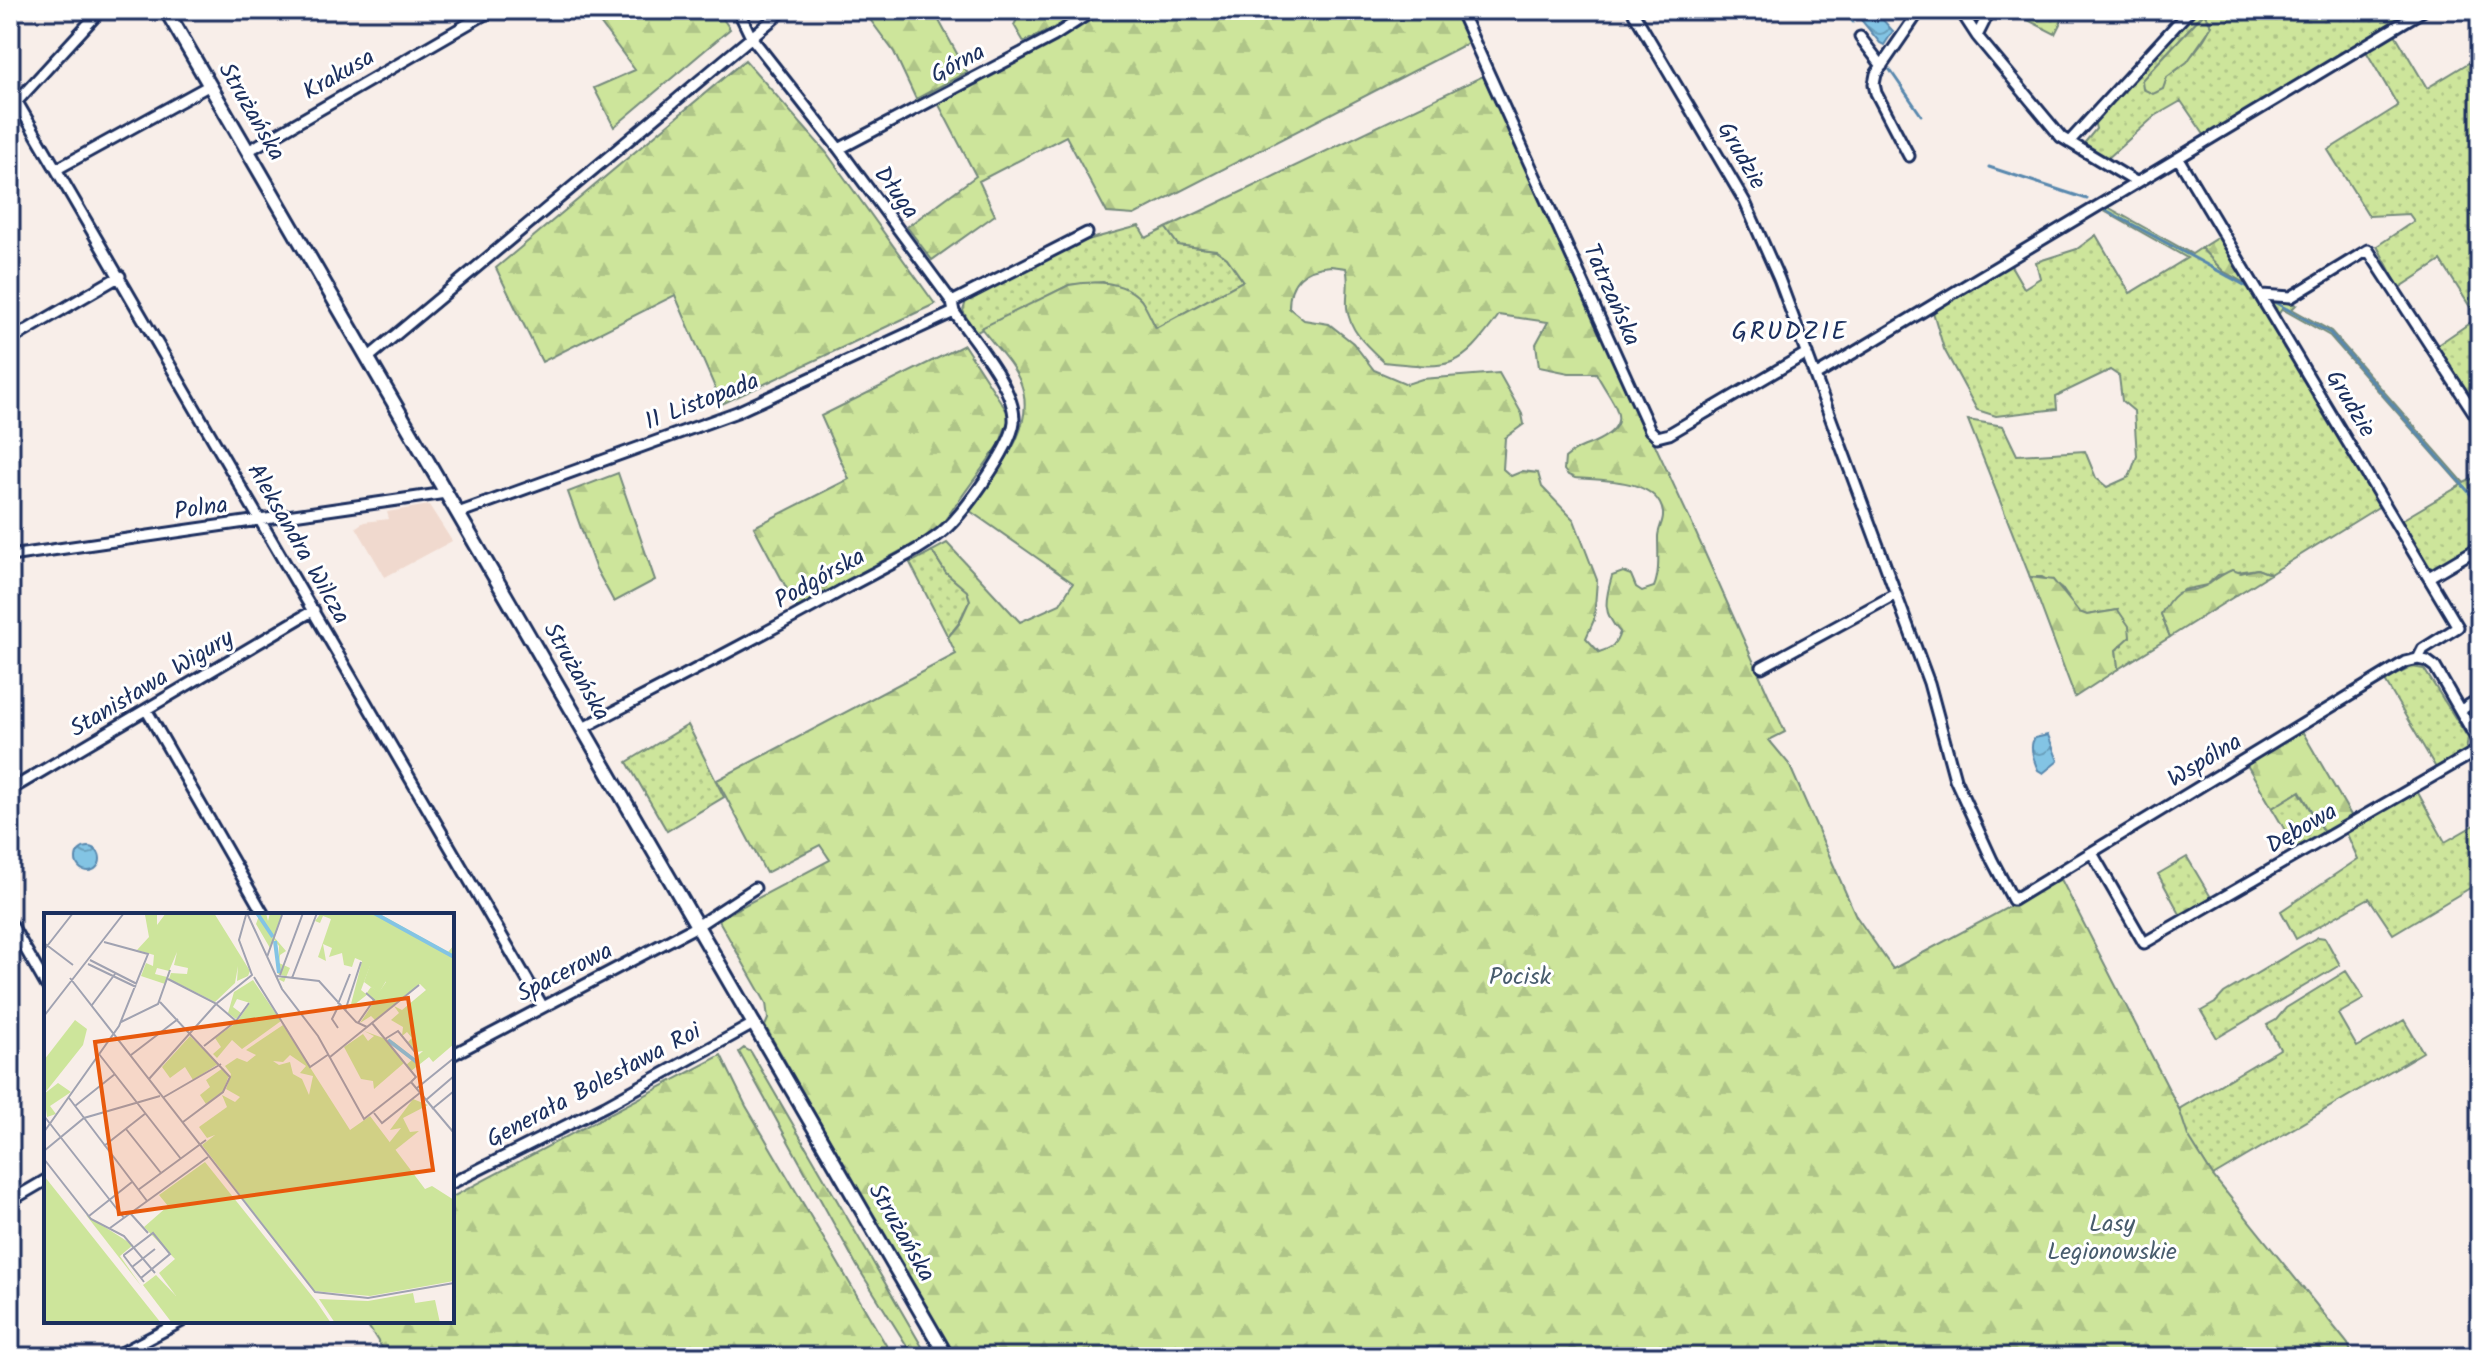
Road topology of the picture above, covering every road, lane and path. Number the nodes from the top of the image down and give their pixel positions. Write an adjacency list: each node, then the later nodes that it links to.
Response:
1 (101, 10): 19 (street)
2 (166, 10): 18 (main road, Strużańska)
3 (492, 10): 22 (street, Krakusa)
4 (738, 10): 15 (street, Długa)
5 (784, 10): 15 (street)
6 (1094, 10): 21 (street, Górna)
7 (1460, 10): 32 (street, Tatrzańska)
8 (1632, 10): 32 (street, Grudzie)
9 (1920, 10): 17 (street)
10 (1960, 10): 14 (street)
11 (1990, 10): 14 (street)
12 (2190, 10): 20 (street)
13 (2424, 10): 24 (street)
14 (1977, 36): 20 (street)
15 (751, 37): 21 (street, Długa); 33 (street)
16 (1860, 37): 17 (street)
17 (1882, 66): 23 (street)
18 (210, 85): 22 (main road, Strużańska); 25 (street)
19 (14, 105): 25 (street, Aleksandra Wilcza)
20 (2069, 142): 26 (street)
21 (839, 149): 30 (street, Długa)
22 (248, 151): 33 (main road, Strużańska)
23 (1909, 156)
24 (2178, 158): 26 (street); 29 (street, Grudzie)
25 (57, 169): 28 (street, Aleksandra Wilcza)
26 (2136, 182): 34 (street)
27 (1087, 233): 30 (street, 11 Listopada)
28 (120, 276): 31 (street); 39 (street, Aleksandra Wilcza)
29 (2262, 295): 36 (street); 42 (street, Grudzie)
30 (953, 307): 35 (street, Długa); 38 (street, 11 Listopada)
31 (10, 340)
32 (1807, 353): 34 (street, Grudzie)
33 (368, 358): 37 (main road, Strużańska)
34 (1815, 376): 43 (street, Grudzie)
35 (1012, 405): 50 (street, Podgórska)
36 (2480, 422)
37 (446, 493): 38 (main road, Strużańska); 39 (street, Polna)
38 (458, 513): 50 (main road, Strużańska)
39 (263, 521): 41 (street, Polna); 44 (street, Aleksandra Wilcza)
40 (2480, 547): 42 (street)
41 (10, 556)
42 (2429, 577): 45 (street, Grudzie)
43 (1896, 594): 46 (street); 55 (street, Grudzie)
44 (314, 610): 49 (street, Stanisława Wigury); 60 (street, Aleksandra Wilcza)
45 (2418, 659): 48 (street); 53 (street, Wspólna)
46 (1762, 667)
47 (2480, 698): 48 (street)
48 (2461, 710): 51 (street)
49 (147, 711): 52 (street, Stanisława Wigury); 56 (street)
50 (583, 728): 58 (main road, Strużańska)
51 (2480, 747): 53 (street, Dębowa)
52 (10, 790)
53 (2092, 853): 55 (street, Wspólna)
54 (755, 888): 58 (street, Spacerowa)
55 (2013, 900)
56 (263, 913)
57 (10, 922): 59 (street)
58 (697, 926): 60 (street, Spacerowa); 61 (main road, Strużańska)
59 (44, 982)
60 (543, 1007): 62 (street, Spacerowa)
61 (755, 1023): 64 (street, Generała Bolesława Roi); 68 (main road, Strużańska)
62 (454, 1054)
63 (44, 1181): 65 (street)
64 (454, 1182)
65 (10, 1201)
66 (178, 1323): 67 (street)
67 (119, 1356)
68 (947, 1357)

